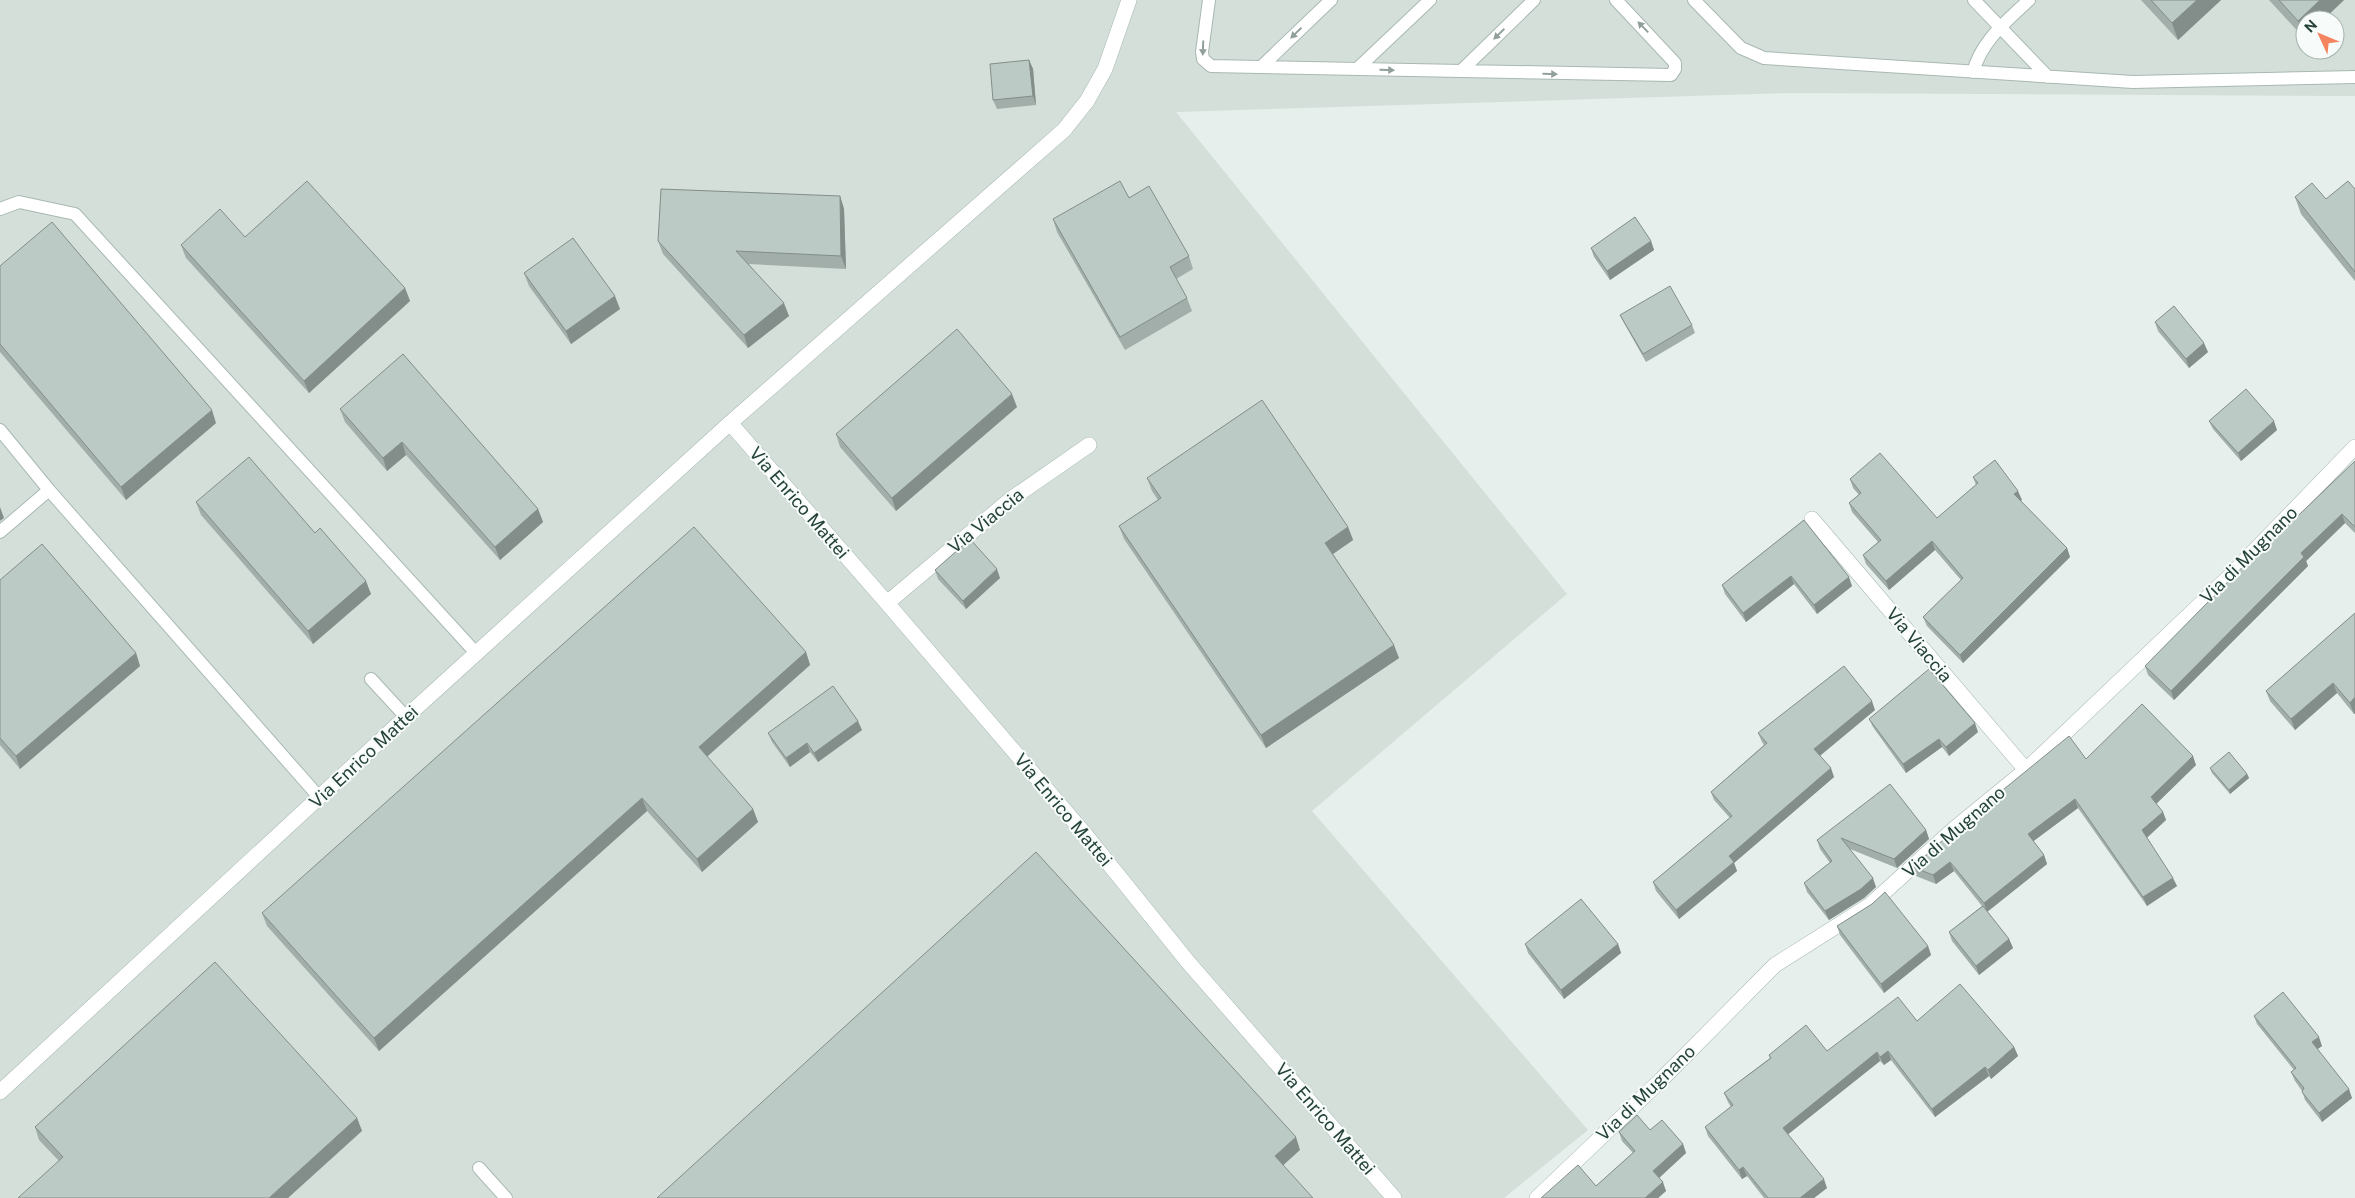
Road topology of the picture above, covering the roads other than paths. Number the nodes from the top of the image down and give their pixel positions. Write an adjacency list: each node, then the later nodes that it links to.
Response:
1 (1129, 0): 18 (street, Via Enrico Mattei)
2 (1331, 0): 11 (lane, one-way to 11)
3 (1430, 0): 12 (lane)
4 (1534, 0): 13 (lane, one-way to 13)
5 (1694, 0): 14 (lane)
6 (1974, 0): 10 (lane)
7 (2029, 0): 10 (lane)
8 (1623, 2): 13 (lane, one-way to 8)
9 (1212, 3): 11 (lane, one-way to 11)
10 (2000, 27): 14 (lane); 15 (lane)
11 (1261, 67): 12 (lane)
12 (1357, 69): 13 (lane, one-way to 13)
13 (1461, 71)
14 (1973, 72): 15 (lane)
15 (2048, 77): 16 (lane)
16 (2355, 77)
17 (0, 209): 26 (lane)
18 (730, 424): 25 (street, Via Enrico Mattei); 26 (street, Via Enrico Mattei)
19 (0, 430): 22 (lane)
20 (1089, 444): 25 (street, Via Viaccia)
21 (2355, 447): 29 (street, Via di Mugnano)
22 (50, 490): 24 (lane); 30 (lane)
23 (1812, 519): 29 (street, Via Viaccia)
24 (0, 532)
25 (887, 603): 34 (street, Via Enrico Mattei)
26 (476, 653): 28 (street, Via Enrico Mattei)
27 (371, 679): 28 (lane)
28 (406, 717): 30 (street, Via Enrico Mattei)
29 (2026, 770): 35 (street, Via di Mugnano)
30 (319, 797): 31 (street, Via Enrico Mattei)
31 (0, 1092)
32 (479, 1168): 33 (lane)
33 (506, 1198)
34 (1394, 1198)
35 (1537, 1198)

